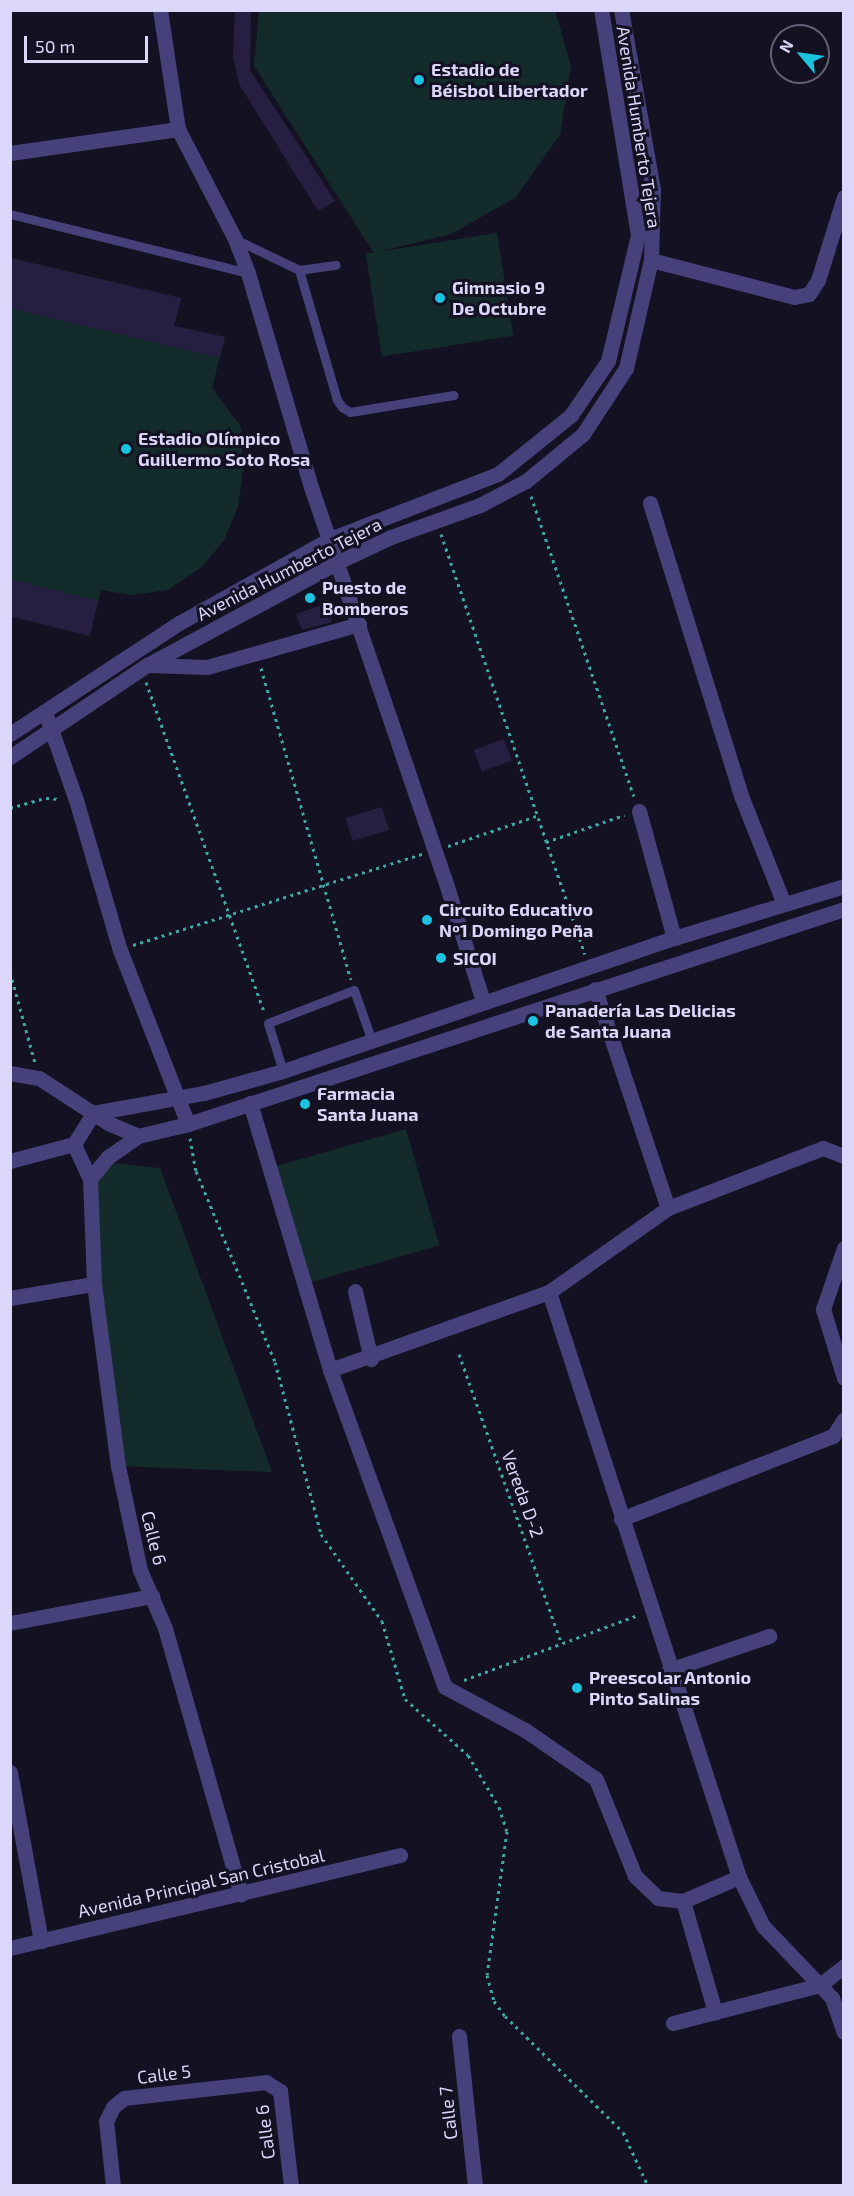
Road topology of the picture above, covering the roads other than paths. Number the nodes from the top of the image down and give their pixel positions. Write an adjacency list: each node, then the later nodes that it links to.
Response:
1 (160, 10): 4 (street)
2 (601, 10): 15 (street, Avenida Humberto Tejera)
3 (621, 10): 9 (street, Avenida Humberto Tejera)
4 (178, 129): 5 (street); 8 (street)
5 (10, 153)
6 (843, 197): 9 (street)
7 (10, 214): 12 (lane)
8 (235, 239): 11 (lane); 12 (street)
9 (651, 260): 16 (street, Avenida Humberto Tejera)
10 (336, 264): 11 (lane)
11 (299, 270): 13 (lane)
12 (248, 273): 15 (street)
13 (454, 395)
14 (650, 503): 25 (street)
15 (330, 539): 16 (street); 19 (street, Avenida Humberto Tejera)
16 (338, 562): 17 (street); 18 (street, Avenida Humberto Tejera)
17 (359, 624): 18 (street); 29 (street)
18 (144, 667): 20 (street, Avenida Humberto Tejera)
19 (45, 712): 20 (street); 21 (street, Avenida Humberto Tejera)
20 (53, 731): 22 (street, Avenida Humberto Tejera); 33 (street)
21 (10, 734)
22 (10, 757)
23 (639, 811): 27 (street)
24 (843, 886): 25 (street)
25 (784, 904): 27 (street)
26 (843, 909): 28 (street)
27 (674, 938): 29 (street)
28 (596, 989): 34 (street); 42 (street)
29 (483, 1001): 30 (street)
30 (372, 1041): 31 (street); 31 (lane)
31 (283, 1071): 33 (street)
32 (10, 1073): 35 (street)
33 (177, 1099): 35 (street); 36 (street)
34 (250, 1103): 36 (street); 49 (street)
35 (93, 1113): 37 (street); 38 (street)
36 (188, 1124): 37 (street)
37 (138, 1136): 41 (street)
38 (75, 1144): 40 (street); 41 (street)
39 (843, 1156): 42 (street)
40 (10, 1161)
41 (90, 1179): 44 (street, Calle 6)
42 (668, 1208): 46 (street)
43 (843, 1248): 50 (street)
44 (94, 1284): 47 (street); 53 (street, Calle 6)
45 (355, 1291): 48 (street)
46 (549, 1292): 48 (street); 52 (street)
47 (10, 1298)
48 (371, 1359): 49 (street)
49 (330, 1370): 61 (street)
50 (843, 1378)
51 (843, 1419): 52 (street)
52 (621, 1518): 56 (street)
53 (152, 1596): 54 (street); 60 (street, Calle 6)
54 (10, 1623)
55 (769, 1636): 56 (street)
56 (669, 1670): 59 (street)
57 (10, 1772): 62 (street)
58 (400, 1855): 60 (street, Avenida Principal San Cristobal)
59 (739, 1877): 61 (street); 65 (street)
60 (241, 1894): 62 (street, Avenida Principal San Cristobal)
61 (683, 1901): 66 (street)
62 (41, 1941): 63 (street, Avenida Principal San Cristobal)
63 (10, 1948)
64 (843, 1966): 65 (street)
65 (820, 1985): 66 (street); 68 (street)
66 (715, 2012): 67 (street)
67 (673, 2023)
68 (843, 2032)
69 (459, 2036): 73 (street, Calle 7)
70 (266, 2082): 71 (street, Calle 5); 72 (street, Calle 6)
71 (113, 2186)
72 (291, 2186)
73 (475, 2186)

